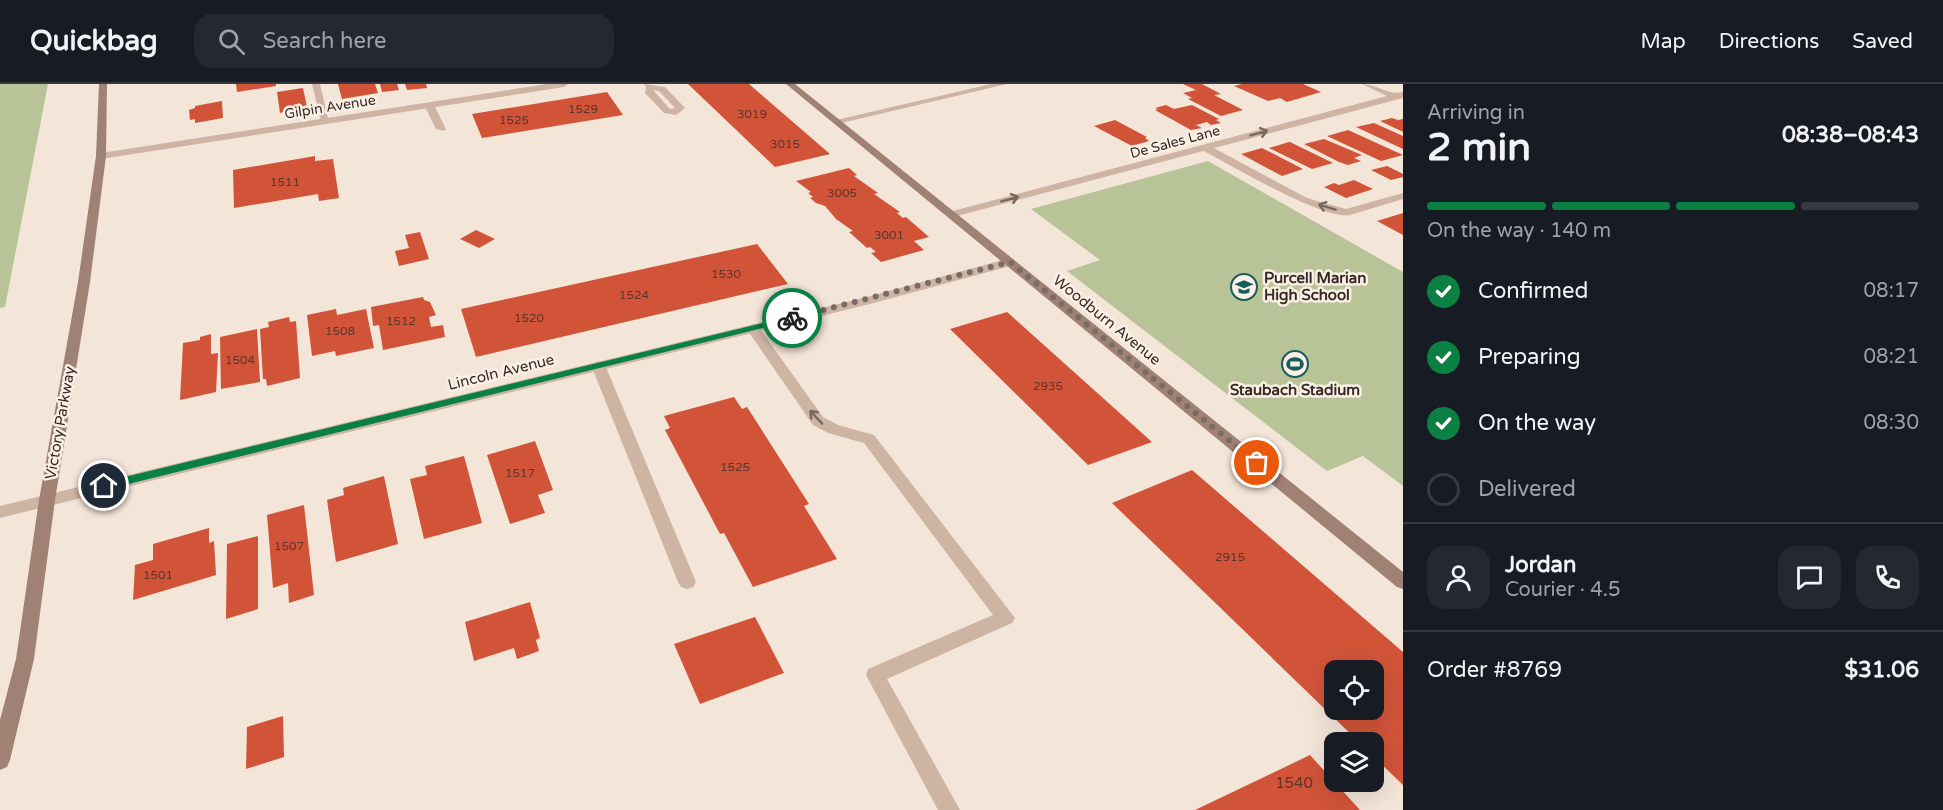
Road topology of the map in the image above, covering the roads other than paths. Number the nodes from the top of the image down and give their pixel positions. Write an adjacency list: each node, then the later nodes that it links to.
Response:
1 (103, 84): 13 (street, Victory Parkway)
2 (316, 84): 9 (street)
3 (564, 84): 8 (street, Gilpin Avenue)
4 (790, 84): 10 (street, Woodburn Avenue)
5 (1003, 84): 10 (street)
6 (1366, 84): 7 (street)
7 (1400, 97): 12 (street, De Sales Lane, one-way to 7)
8 (429, 105): 9 (street, Gilpin Avenue); 11 (street)
9 (326, 121): 13 (street, Gilpin Avenue)
10 (837, 121): 15 (street, Woodburn Avenue)
11 (441, 129)
12 (1206, 148): 14 (street, one-way to 12); 15 (street, De Sales Lane, one-way to 12)
13 (100, 156): 19 (street, Victory Parkway)
14 (1403, 196)
15 (953, 214): 16 (street, Woodburn Avenue)
16 (1010, 262): 17 (street, Lincoln Avenue); 22 (street, Woodburn Avenue)
17 (752, 328): 18 (street, Lincoln Avenue); 24 (street, one-way to 17)
18 (598, 365): 19 (street, Lincoln Avenue); 21 (street)
19 (46, 501): 20 (street, Lincoln Avenue); 23 (street, Victory Parkway)
20 (0, 512)
21 (687, 582)
22 (1403, 582)
23 (0, 760)
24 (949, 810)

